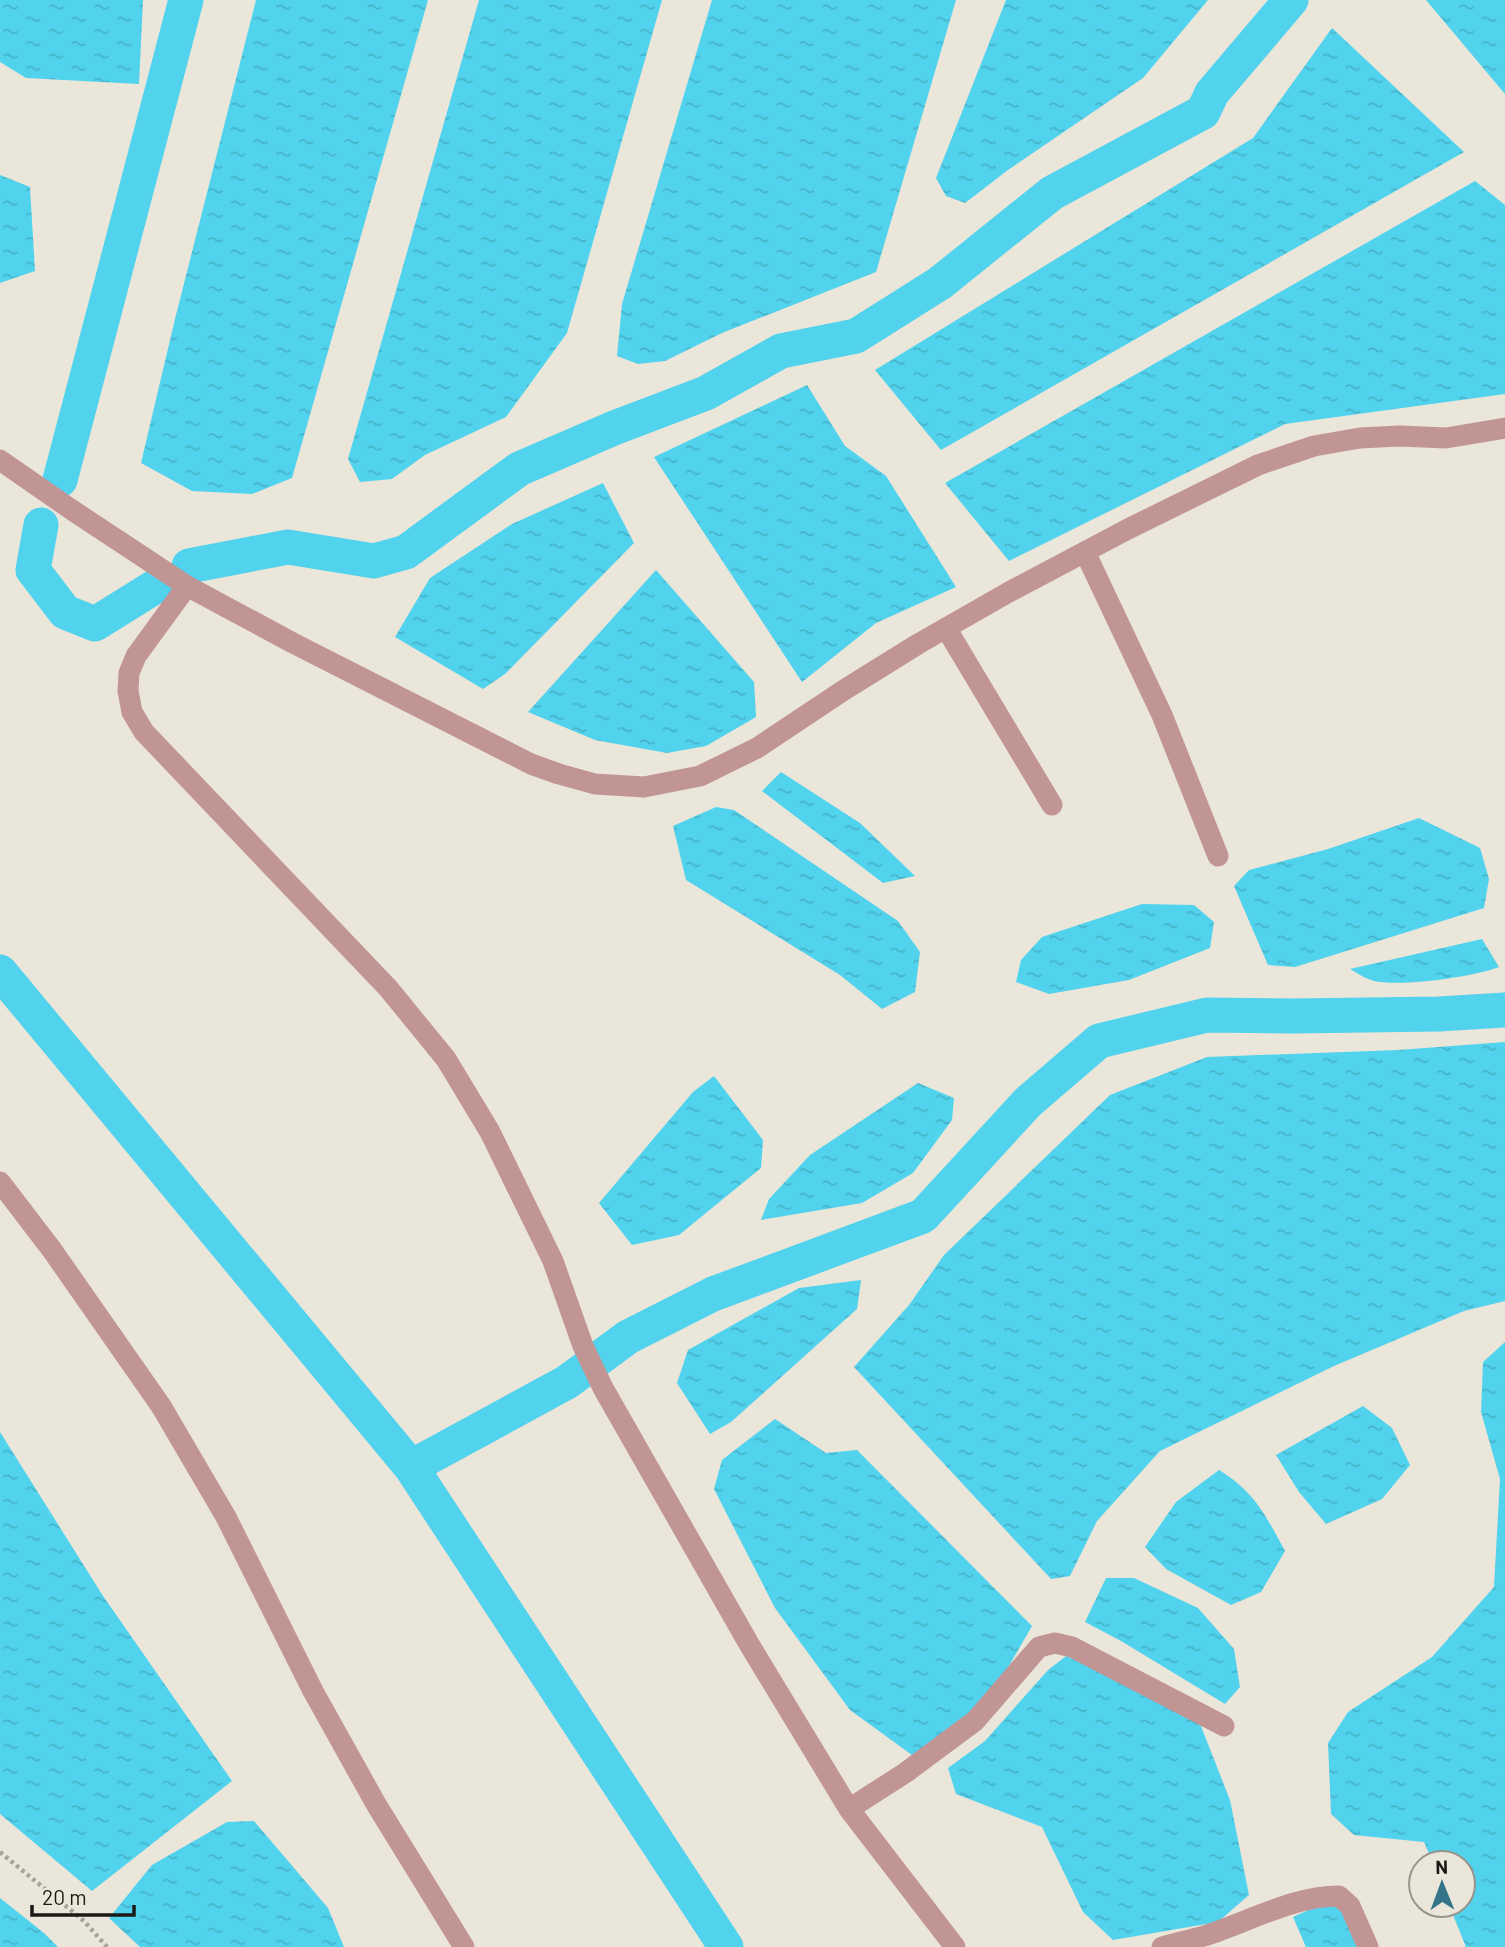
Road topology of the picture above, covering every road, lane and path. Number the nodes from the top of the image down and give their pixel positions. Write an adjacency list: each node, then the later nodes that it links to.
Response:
1 (1505, 428): 3 (street)
2 (0, 460): 4 (street)
3 (1085, 552): 5 (street); 7 (street)
4 (187, 586): 5 (street); 10 (street)
5 (946, 628): 6 (street)
6 (1052, 805)
7 (1218, 856)
8 (0, 1182): 14 (street)
9 (1224, 1726): 10 (street)
10 (849, 1809): 15 (street)
11 (0, 1852): 13 (path)
12 (1205, 1942): 16 (street); 17 (street)
13 (107, 1947)
14 (464, 1947)
15 (955, 1947)
16 (1162, 1947)
17 (1368, 1947)

